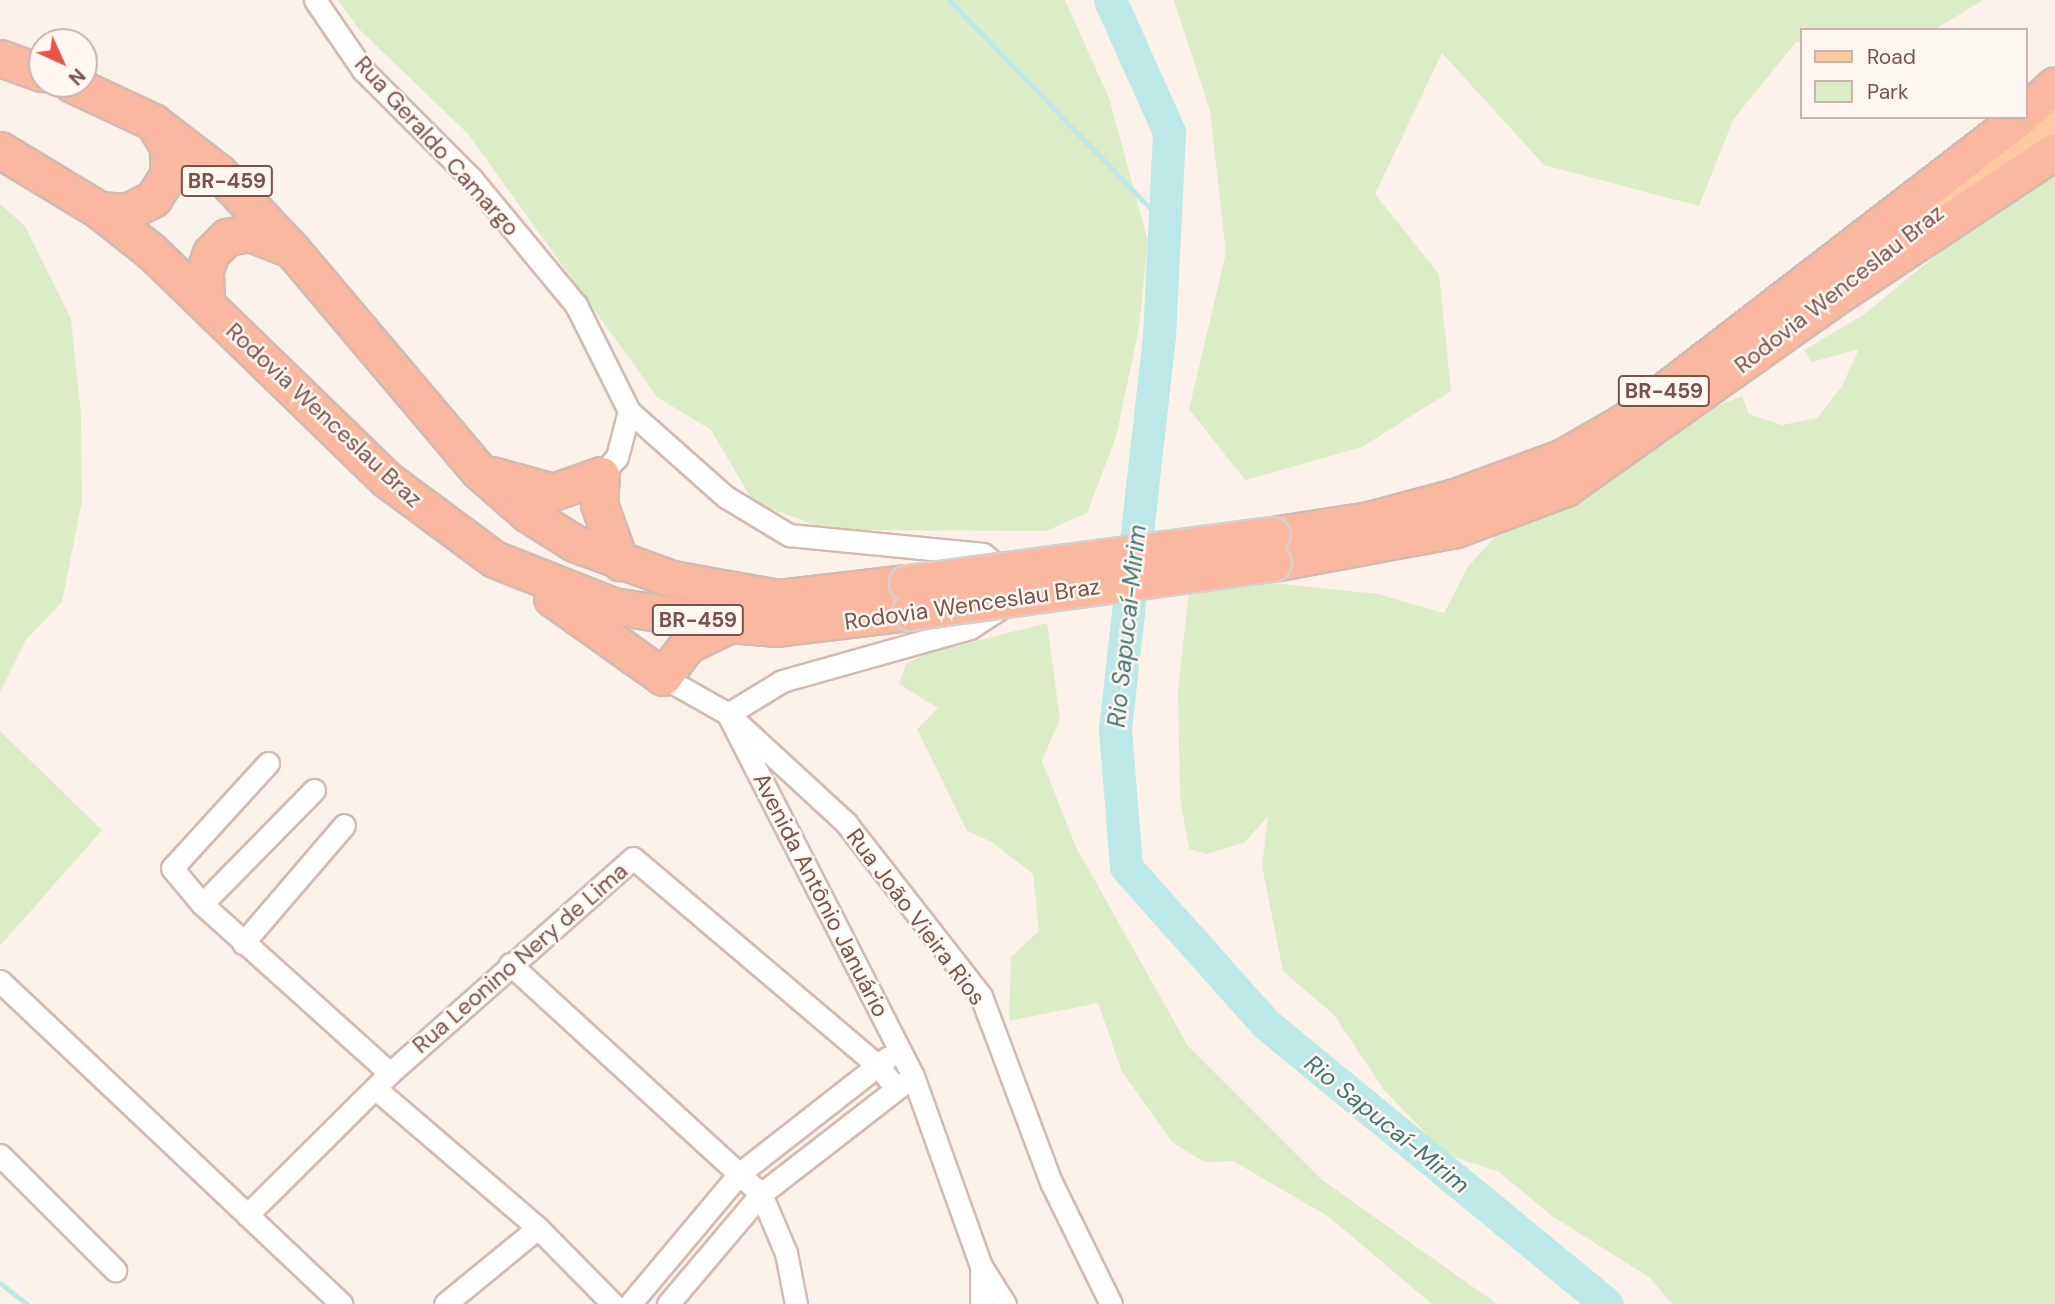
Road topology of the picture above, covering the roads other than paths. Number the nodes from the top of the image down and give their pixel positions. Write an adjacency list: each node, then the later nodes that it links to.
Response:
1 (316, 0): 18 (street, Rua Geraldo Camargo)
2 (0, 58): 3 (highway)
3 (28, 68)
4 (2055, 85): 7 (highway)
5 (2055, 93): 8 (main road, Rodovia Wenceslau Braz / BR-459)
6 (98, 96): 11 (highway, Rodovia Wenceslau Braz / BR-459)
7 (2027, 111)
8 (2027, 113)
9 (2019, 119): 21 (highway, Rodovia Wenceslau Braz / BR-459)
10 (2055, 121): 16 (main road, Rodovia Wenceslau Braz / BR-459)
11 (153, 122): 14 (highway); 15 (highway, Rodovia Wenceslau Braz / BR-459)
12 (0, 150): 14 (highway, Rodovia Wenceslau Braz / BR-459)
13 (2055, 151): 16 (highway, BR-459)
14 (99, 209): 17 (highway, Rodovia Wenceslau Braz / BR-459)
15 (292, 250): 17 (highway); 19 (highway, Rodovia Wenceslau Braz / BR-459)
16 (1829, 301): 21 (highway, Rodovia Wenceslau Braz / BR-459)
17 (206, 302): 22 (highway, Rodovia Wenceslau Braz / BR-459)
18 (629, 411): 20 (street); 27 (street)
19 (479, 471): 20 (highway); 23 (highway, Rodovia Wenceslau Braz / BR-459)
20 (601, 475): 23 (highway)
21 (1272, 549): 24 (highway, Rodovia Wenceslau Braz / BR-459, bridge)
22 (494, 559): 25 (highway, Rodovia Wenceslau Braz / BR-459); 26 (highway)
23 (620, 562): 24 (highway, Rodovia Wenceslau Braz / BR-459)
24 (909, 597): 25 (highway, Rodovia Wenceslau Braz / BR-459)
25 (730, 624): 26 (highway)
26 (663, 677): 27 (street, Rua João Vieira Rios)
27 (728, 714): 35 (street, Avenida Antônio Januário); 54 (street, Rua João Vieira Rios)
28 (268, 763): 31 (street)
29 (314, 790): 31 (street)
30 (344, 825): 32 (street)
31 (202, 904): 32 (street)
32 (243, 943): 37 (street)
33 (510, 964): 36 (street, Rua Leonino Nery de Lima); 37 (street, Rua Leonino Nery de Lima); 40 (street)
34 (0, 981): 42 (street)
35 (900, 1049): 36 (street); 38 (street, Avenida Antônio Januário)
36 (877, 1065): 38 (street, Rua Leonino Nery de Lima); 40 (street)
37 (383, 1081): 42 (street, Rua Leonino Nery de Lima); 43 (street)
38 (905, 1082): 41 (street); 44 (street)
39 (0, 1155): 45 (street)
40 (740, 1173): 41 (street); 49 (street)
41 (761, 1194): 50 (street); 51 (street)
42 (247, 1215): 46 (street)
43 (538, 1228): 47 (street); 48 (street)
44 (981, 1266): 52 (street); 53 (street)
45 (115, 1270)
46 (341, 1304)
47 (445, 1304)
48 (613, 1304)
49 (630, 1304)
50 (668, 1304)
51 (796, 1304)
52 (981, 1304)
53 (1005, 1304)
54 (1111, 1304)

